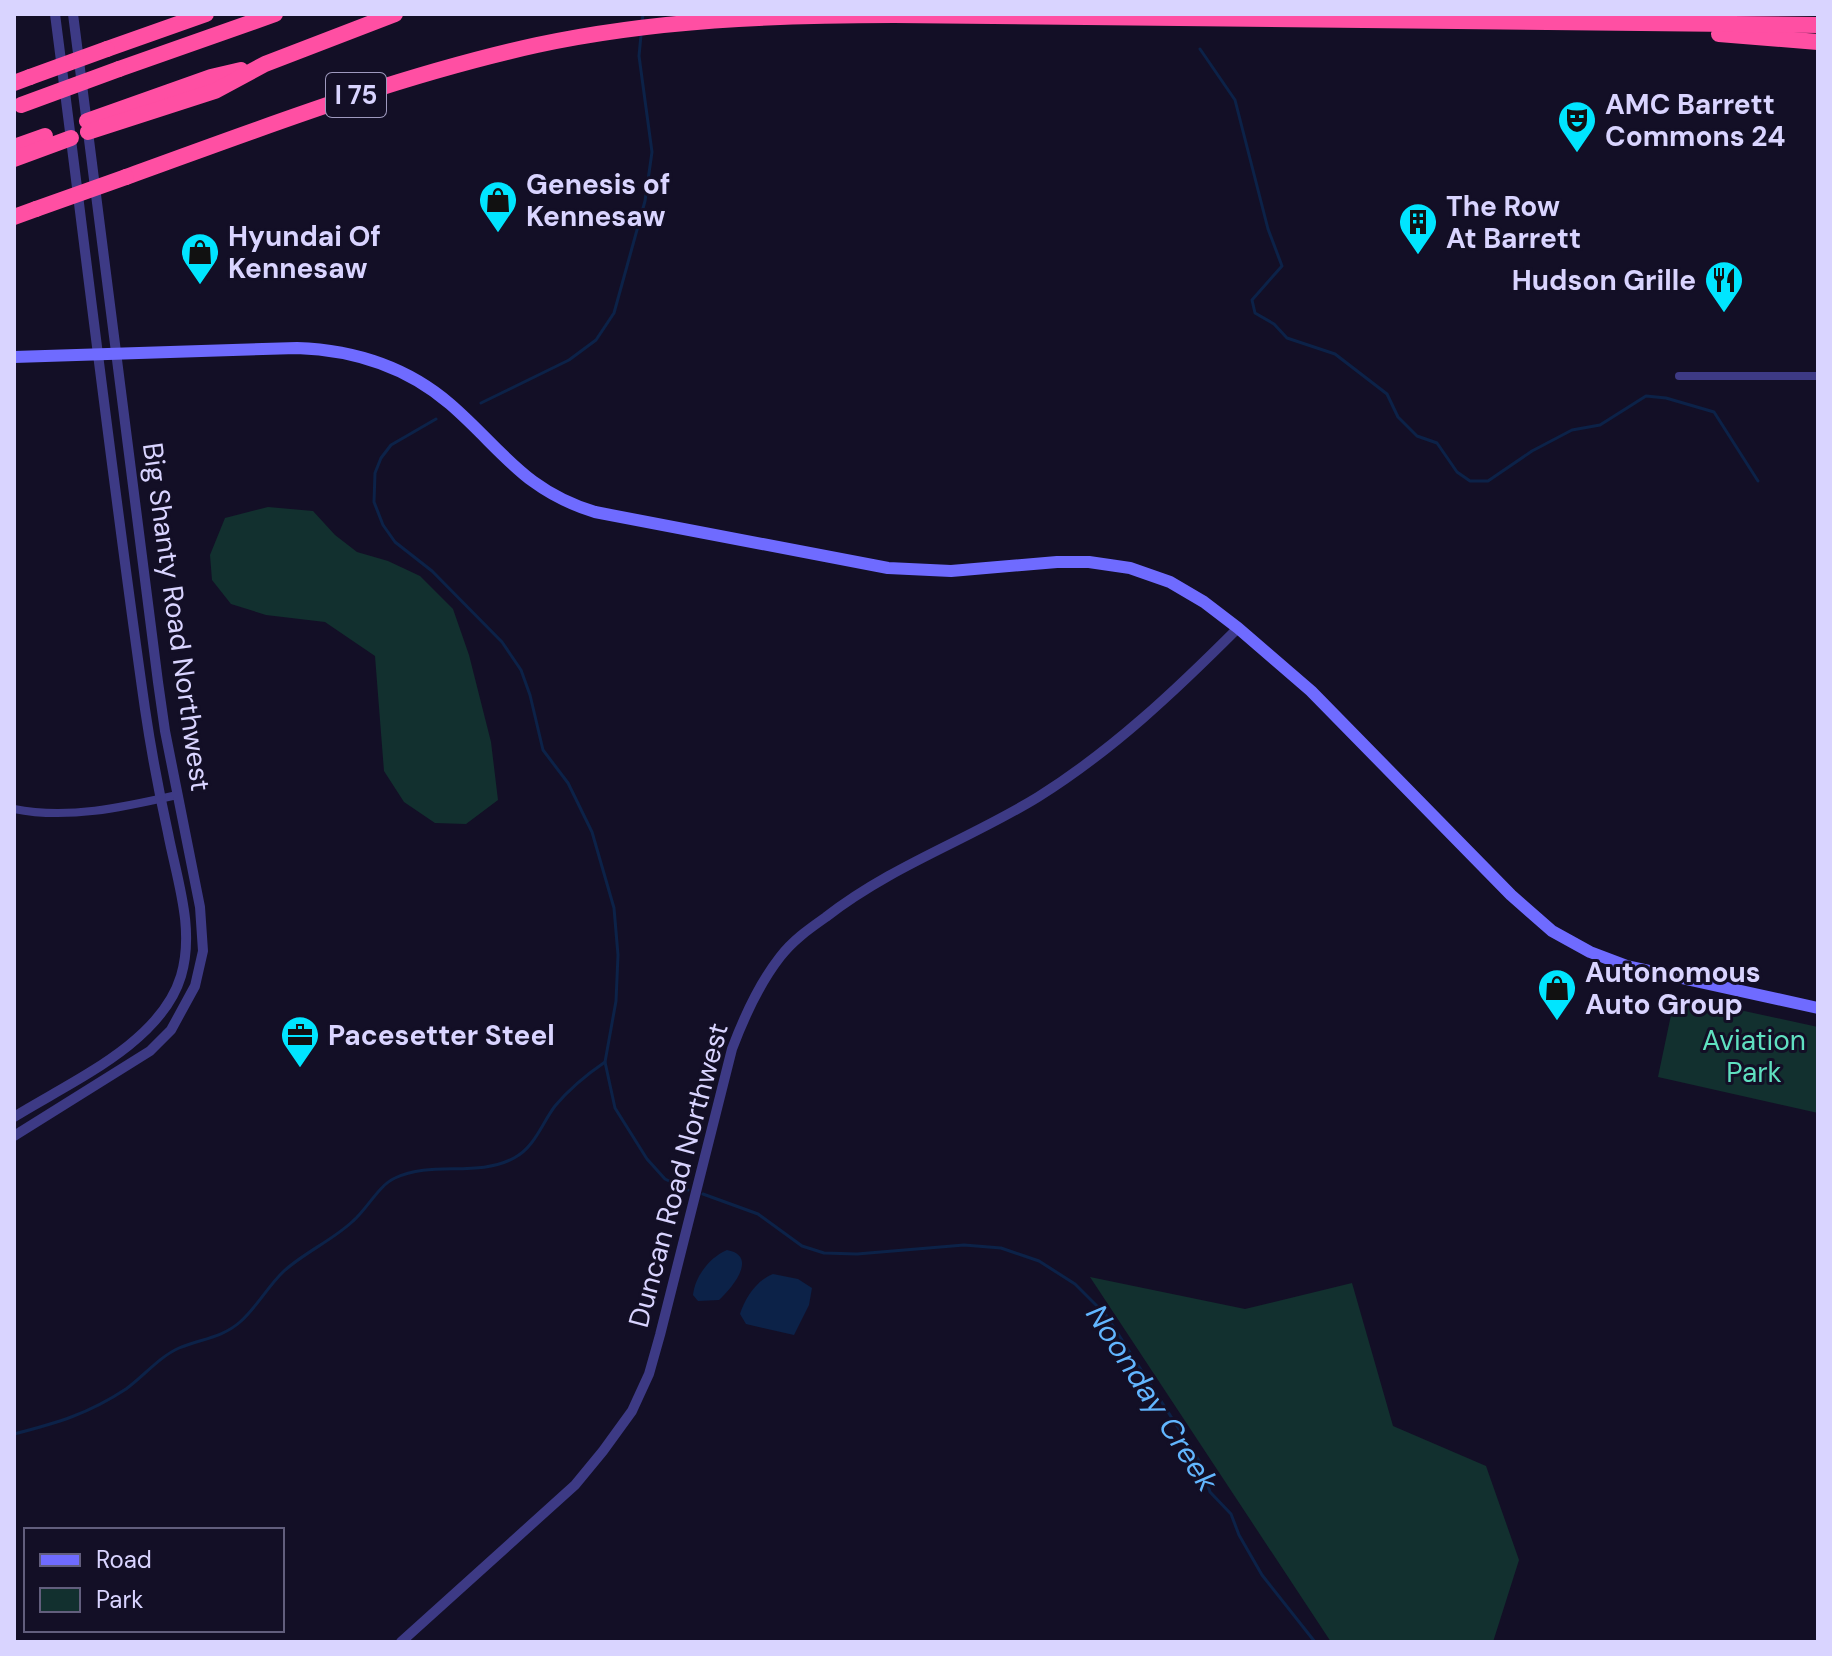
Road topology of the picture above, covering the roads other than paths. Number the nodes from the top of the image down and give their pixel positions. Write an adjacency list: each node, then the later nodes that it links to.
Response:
1 (55, 14): 12 (street, Big Shanty Road Northwest)
2 (73, 14): 11 (street, Big Shanty Road Northwest)
3 (206, 14): 9 (highway, bridge)
4 (275, 14): 10 (highway, bridge)
5 (395, 14): 11 (highway)
6 (1658, 24): 7 (highway, I 75); 8 (highway); 15 (highway, I 75, bridge)
7 (1818, 25)
8 (1818, 42)
9 (14, 83)
10 (17, 107)
11 (88, 127): 12 (street); 16 (street, Big Shanty Road Northwest)
12 (70, 133): 13 (highway); 14 (highway); 17 (street, Big Shanty Road Northwest)
13 (14, 147)
14 (14, 159)
15 (14, 217)
16 (116, 354): 17 (main road); 21 (main road); 22 (street, Big Shanty Road Northwest)
17 (99, 355): 18 (main road); 23 (street, Big Shanty Road Northwest)
18 (14, 357)
19 (1679, 376): 20 (street)
20 (1818, 376)
21 (1238, 628): 25 (main road); 28 (street, Duncan Road Northwest)
22 (177, 795): 23 (street); 27 (street, Big Shanty Road Northwest)
23 (161, 799): 24 (street); 26 (street, Big Shanty Road Northwest)
24 (14, 809)
25 (1818, 1008)
26 (14, 1117)
27 (14, 1136)
28 (401, 1642)

